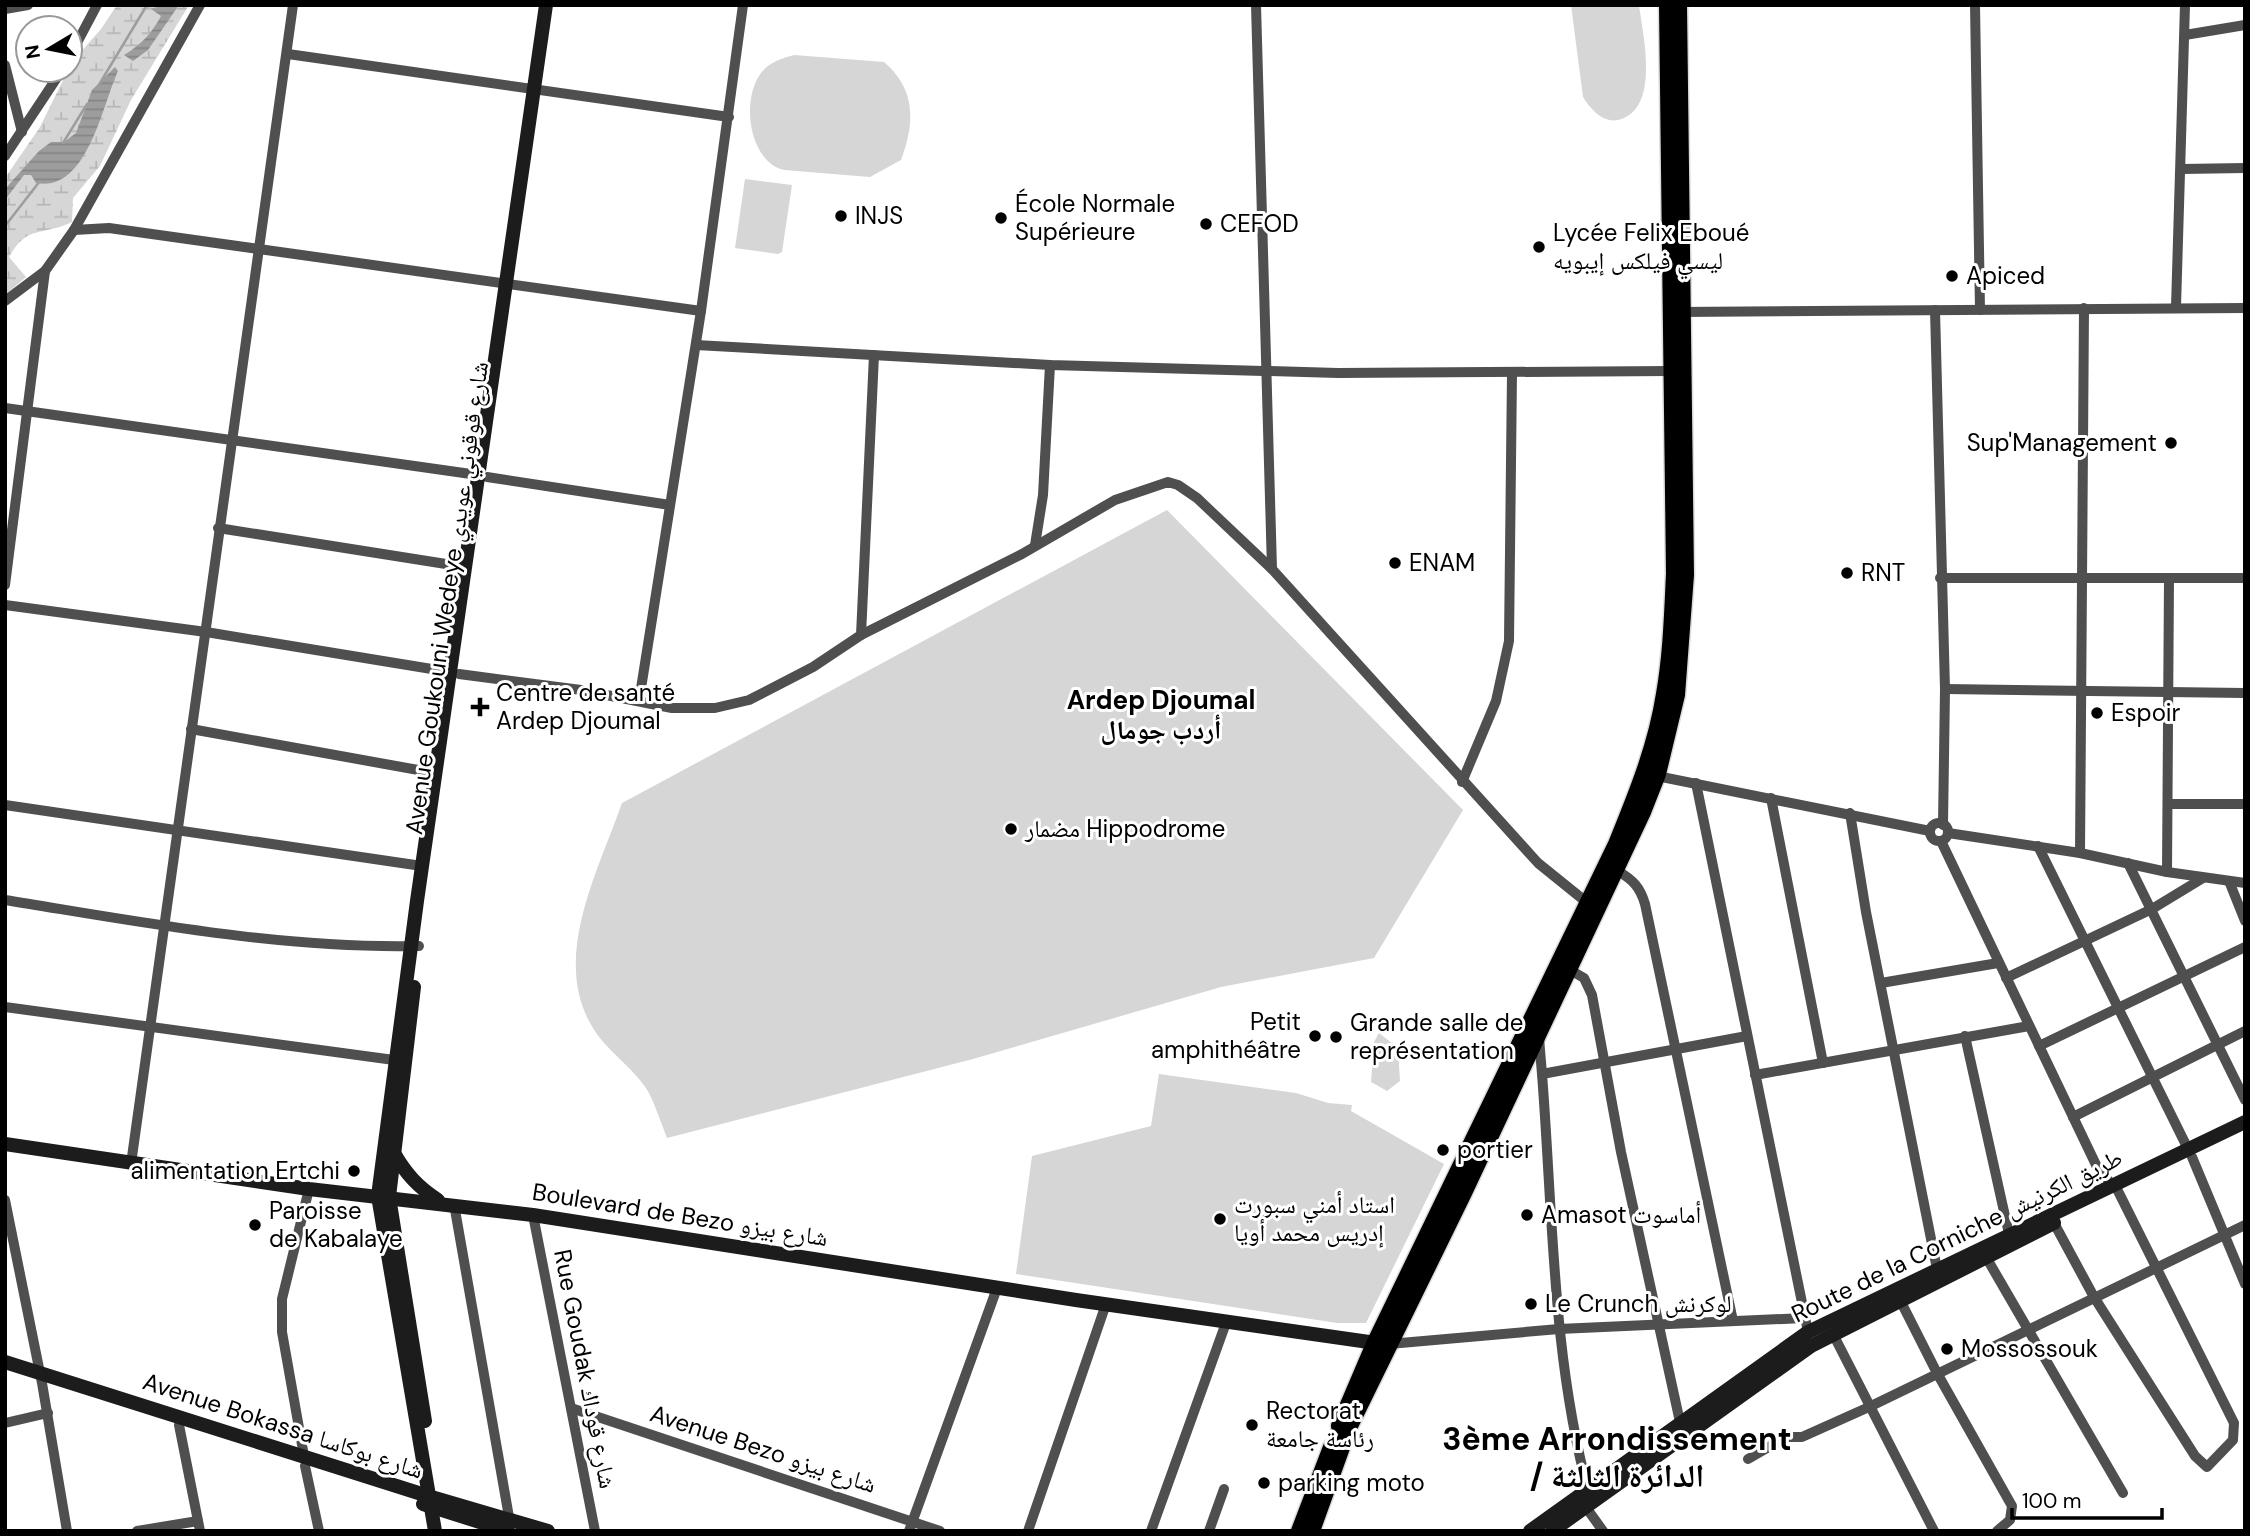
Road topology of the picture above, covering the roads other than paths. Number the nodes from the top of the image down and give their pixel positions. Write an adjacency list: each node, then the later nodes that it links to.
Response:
1 (28, 5): 13 (street)
2 (97, 5): 15 (street)
3 (200, 5): 27 (street)
4 (293, 5): 17 (street)
5 (546, 5): 20 (street, Avenue Goukouni Wedeye شارع قوقوني عويدي)
6 (555, 5): 20 (street, Avenue Goukouni Wedeye شارع قوقوني عويدي)
7 (743, 5): 21 (street)
8 (1256, 5): 42 (street)
9 (1667, 5): 22 (main road)
10 (1679, 5): 22 (main road)
11 (1975, 5): 36 (street)
12 (2185, 5): 16 (street)
13 (5, 9)
14 (2245, 25): 16 (street)
15 (84, 30)
16 (2185, 34): 26 (street)
17 (288, 54): 20 (street); 28 (street)
18 (5, 65): 23 (street)
19 (53, 84): 23 (street)
20 (539, 88): 21 (street); 30 (street, Avenue Goukouni Wedeye شارع قوقوني عويدي)
21 (729, 117): 37 (street)
22 (1674, 130): 38 (main road)
23 (22, 132): 24 (street)
24 (5, 156)
25 (2245, 168): 26 (street)
26 (2182, 169): 32 (street)
27 (74, 230): 28 (street); 29 (street)
28 (259, 247): 30 (street); 47 (street)
29 (45, 271): 31 (street); 46 (street)
30 (511, 283): 37 (street); 48 (street, Avenue Goukouni Wedeye شارع قوقوني عويدي)
31 (5, 301)
32 (2176, 307): 33 (street); 34 (street)
33 (2084, 308): 36 (street); 58 (street)
34 (2245, 308)
35 (1935, 310): 36 (street); 38 (street); 55 (street)
36 (1980, 310)
37 (701, 311): 39 (street)
38 (1677, 312): 43 (main road); 63 (main road)
39 (696, 345): 40 (street); 49 (street)
40 (874, 355): 41 (street); 62 (street)
41 (1050, 365): 42 (street); 52 (street)
42 (1264, 370): 44 (street); 54 (street)
43 (1670, 372): 44 (street); 63 (main road)
44 (1512, 373): 73 (street)
45 (5, 408): 46 (street)
46 (28, 412): 47 (street); 50 (street)
47 (231, 442): 48 (street); 51 (street)
48 (483, 476): 49 (street); 53 (street, Avenue Goukouni Wedeye شارع قوقوني عويدي); 64 (street, Avenue Goukouni Wedeye شارع قوقوني عويدي)
49 (670, 505): 69 (street)
50 (10, 510): 59 (street)
51 (218, 528): 53 (street); 61 (street)
52 (1035, 545): 54 (street); 62 (street)
53 (465, 567): 64 (street, Avenue Goukouni Wedeye شارع قوقوني عويدي)
54 (1272, 569): 73 (street)
55 (1940, 578): 58 (street); 65 (street)
56 (2169, 578): 57 (street); 58 (street); 67 (street)
57 (2245, 578)
58 (2082, 579): 66 (street)
59 (5, 585)
60 (5, 605): 61 (street)
61 (206, 632): 64 (street); 70 (street)
62 (861, 635): 69 (street)
63 (1677, 645): 72 (main road)
64 (454, 673): 69 (street); 71 (street, Avenue Goukouni Wedeye شارع قوقوني عويدي); 97 (street, Avenue Goukouni Wedeye شارع قوقوني عويدي)
65 (1945, 689): 66 (street); 81 (street)
66 (2080, 692): 67 (street); 83 (street)
67 (2168, 692): 68 (street); 76 (street)
68 (2245, 692)
69 (639, 701)
70 (191, 729): 71 (street); 80 (street)
71 (435, 772): 85 (street, Avenue Goukouni Wedeye شارع قوقوني عويدي)
72 (1651, 775): 74 (street); 86 (main road); 92 (main road)
73 (1462, 782): 92 (street)
74 (1696, 783): 75 (street); 110 (street)
75 (1772, 798): 79 (street); 118 (street)
76 (2168, 804): 77 (street); 87 (street)
77 (2245, 804)
78 (5, 805): 80 (street)
79 (1850, 813): 81 (street); 103 (street)
80 (176, 830): 85 (street); 95 (street)
81 (1944, 833): 82 (street); 99 (street)
82 (2038, 846): 83 (street); 96 (street)
83 (2080, 853): 84 (street)
84 (2128, 863): 87 (street); 93 (street)
85 (422, 866): 97 (street, Avenue Goukouni Wedeye شارع قوقوني عويدي)
86 (1618, 871): 92 (main road); 114 (street)
87 (2167, 872): 88 (street)
88 (2204, 878): 89 (street); 93 (street)
89 (2228, 881): 90 (street); 94 (street)
90 (2245, 883)
91 (5, 900): 95 (street)
92 (1593, 906): 100 (main road); 131 (main road)
93 (2152, 909): 96 (street); 101 (street)
94 (2245, 921)
95 (163, 925): 97 (street); 107 (street)
96 (2084, 941): 102 (street); 105 (street)
97 (415, 946): 116 (street, Avenue Goukouni Wedeye شارع قوقوني عويدي); 127 (street, Avenue Goukouni Wedeye شارع قوقوني عويدي)
98 (2245, 947): 101 (street)
99 (1998, 963): 102 (street); 103 (street)
100 (1570, 970): 108 (main road); 117 (street)
101 (2186, 976): 105 (street); 112 (street)
102 (2006, 978): 106 (street)
103 (1881, 983): 115 (street)
104 (5, 1007): 107 (street)
105 (2117, 1008): 113 (street); 121 (street)
106 (2029, 1026): 111 (street); 113 (street)
107 (148, 1027): 116 (street); 129 (street)
108 (1538, 1031): 119 (street); 131 (main road)
109 (2245, 1031): 112 (street)
110 (1747, 1036): 114 (street); 120 (street)
111 (1965, 1036): 115 (street); 139 (street)
112 (2218, 1043): 121 (street); 122 (street)
113 (2039, 1046): 123 (street)
114 (1677, 1049): 117 (street); 150 (street)
115 (1895, 1050): 118 (street); 143 (street)
116 (394, 1060): 133 (street, Avenue Goukouni Wedeye شارع قوقوني عويدي)
117 (1604, 1063): 119 (street); 151 (street)
118 (1823, 1063): 120 (street)
119 (1542, 1074): 153 (street)
120 (1755, 1076): 152 (street)
121 (2152, 1077): 123 (street); 128 (street)
122 (2245, 1100)
123 (2073, 1117): 132 (street)
124 (2245, 1122): 128 (street, Route de la Corniche طريق الكرنيش)
125 (2245, 1132): 128 (street, Route de la Corniche طريق الكرنيش)
126 (5, 1144): 129 (street, Boulevard de Bezo شارع بيزو)
127 (394, 1153): 133 (street, Avenue Goukouni Wedeye شارع قوقوني عويدي); 135 (street)
128 (2190, 1153): 132 (street, Route de la Corniche طريق الكرنيش); 140 (street)
129 (131, 1164): 130 (street, Boulevard de Bezo شارع بيزو)
130 (310, 1189): 133 (street, Boulevard de Bezo شارع بيزو); 168 (street)
131 (1457, 1189): 156 (main road)
132 (2115, 1189): 137 (street, Route de la Corniche طريق الكرنيش); 139 (street, Route de la Corniche طريق الكرنيش); 142 (street)
133 (384, 1197): 135 (street, Boulevard de Bezo شارع بيزو); 172 (street)
134 (5, 1200): 160 (street)
135 (448, 1203): 136 (street, Boulevard de Bezo شارع بيزو); 173 (street)
136 (533, 1215): 145 (street, Boulevard de Bezo شارع بيزو); 162 (street, Rue Goudak شارع قوداك)
137 (2054, 1223): 141 (street, Route de la Corniche طريق الكرنيش); 146 (street)
138 (2245, 1225): 140 (street)
139 (2009, 1234): 143 (street, Route de la Corniche طريق الكرنيش)
140 (2224, 1235): 142 (street); 144 (street)
141 (1986, 1257): 147 (street, Route de la Corniche طريق الكرنيش); 154 (street)
142 (2156, 1267): 146 (street); 146 (street)
143 (1937, 1269): 152 (street, Route de la Corniche طريق الكرنيش)
144 (2245, 1284)
145 (997, 1287): 148 (street, Boulevard de Bezo شارع بيزو); 175 (street)
146 (2094, 1297): 154 (street)
147 (1900, 1300): 155 (street, Route de la Corniche طريق الكرنيش); 159 (street)
148 (1106, 1304): 149 (street, Boulevard de Bezo شارع بيزو); 184 (street)
149 (1227, 1320): 156 (street, Boulevard de Bezo شارع بيزو); 185 (street)
150 (1734, 1321): 151 (street); 152 (street)
151 (1658, 1325): 153 (street); 164 (street)
152 (1806, 1325): 164 (street, Route de la Corniche طريق الكرنيش)
153 (1559, 1329): 156 (street); 171 (street)
154 (2028, 1330): 159 (street); 170 (street)
155 (1833, 1334): 161 (street); 171 (street, Route de la Corniche طريق الكرنيش)
156 (1381, 1344): 187 (main road); 188 (main road)
157 (5, 1362): 160 (street, Avenue Bokassa شارع بوكاسا)
158 (5, 1371): 160 (street, Avenue Bokassa شارع بوكاسا)
159 (1937, 1373): 161 (street); 193 (street)
160 (41, 1378): 163 (street); 166 (street, Avenue Bokassa شارع بوكاسا); 168 (street, Avenue Bokassa شارع بوكاسا)
161 (1869, 1407): 167 (street); 192 (street)
162 (571, 1408): 175 (street, Avenue Bezo شارع بيزو); 182 (street, Rue Goudak شارع قوداك)
163 (48, 1413): 165 (street); 176 (street)
164 (1680, 1422): 171 (street, Route de la Corniche طريق الكرنيش)
165 (5, 1423)
166 (179, 1425): 168 (street, Avenue Bokassa شارع بوكاسا); 174 (street)
167 (1748, 1459)
168 (305, 1461): 172 (street, Avenue Bokassa شارع بوكاسا); 178 (street)
169 (1224, 1489): 186 (street)
170 (2123, 1493)
171 (1588, 1499): 189 (street, Route de la Corniche طريق الكرنيش); 190 (street, Route de la Corniche طريق الكرنيش); 191 (street)
172 (434, 1503): 173 (street, Avenue Bokassa شارع بوكاسا); 179 (street); 180 (street)
173 (508, 1524): 181 (street, Avenue Bokassa شارع بوكاسا)
174 (199, 1526): 177 (street)
175 (911, 1526): 183 (street, Avenue Bezo شارع بيزو)
176 (67, 1531)
177 (137, 1531)
178 (318, 1531)
179 (435, 1531)
180 (444, 1531)
181 (548, 1531)
182 (595, 1531)
183 (940, 1531)
184 (1028, 1531)
185 (1150, 1531)
186 (1209, 1531)
187 (1298, 1531)
188 (1312, 1531)
189 (1530, 1531)
190 (1552, 1531)
191 (1603, 1531)
192 (1934, 1531)
193 (1997, 1531)

